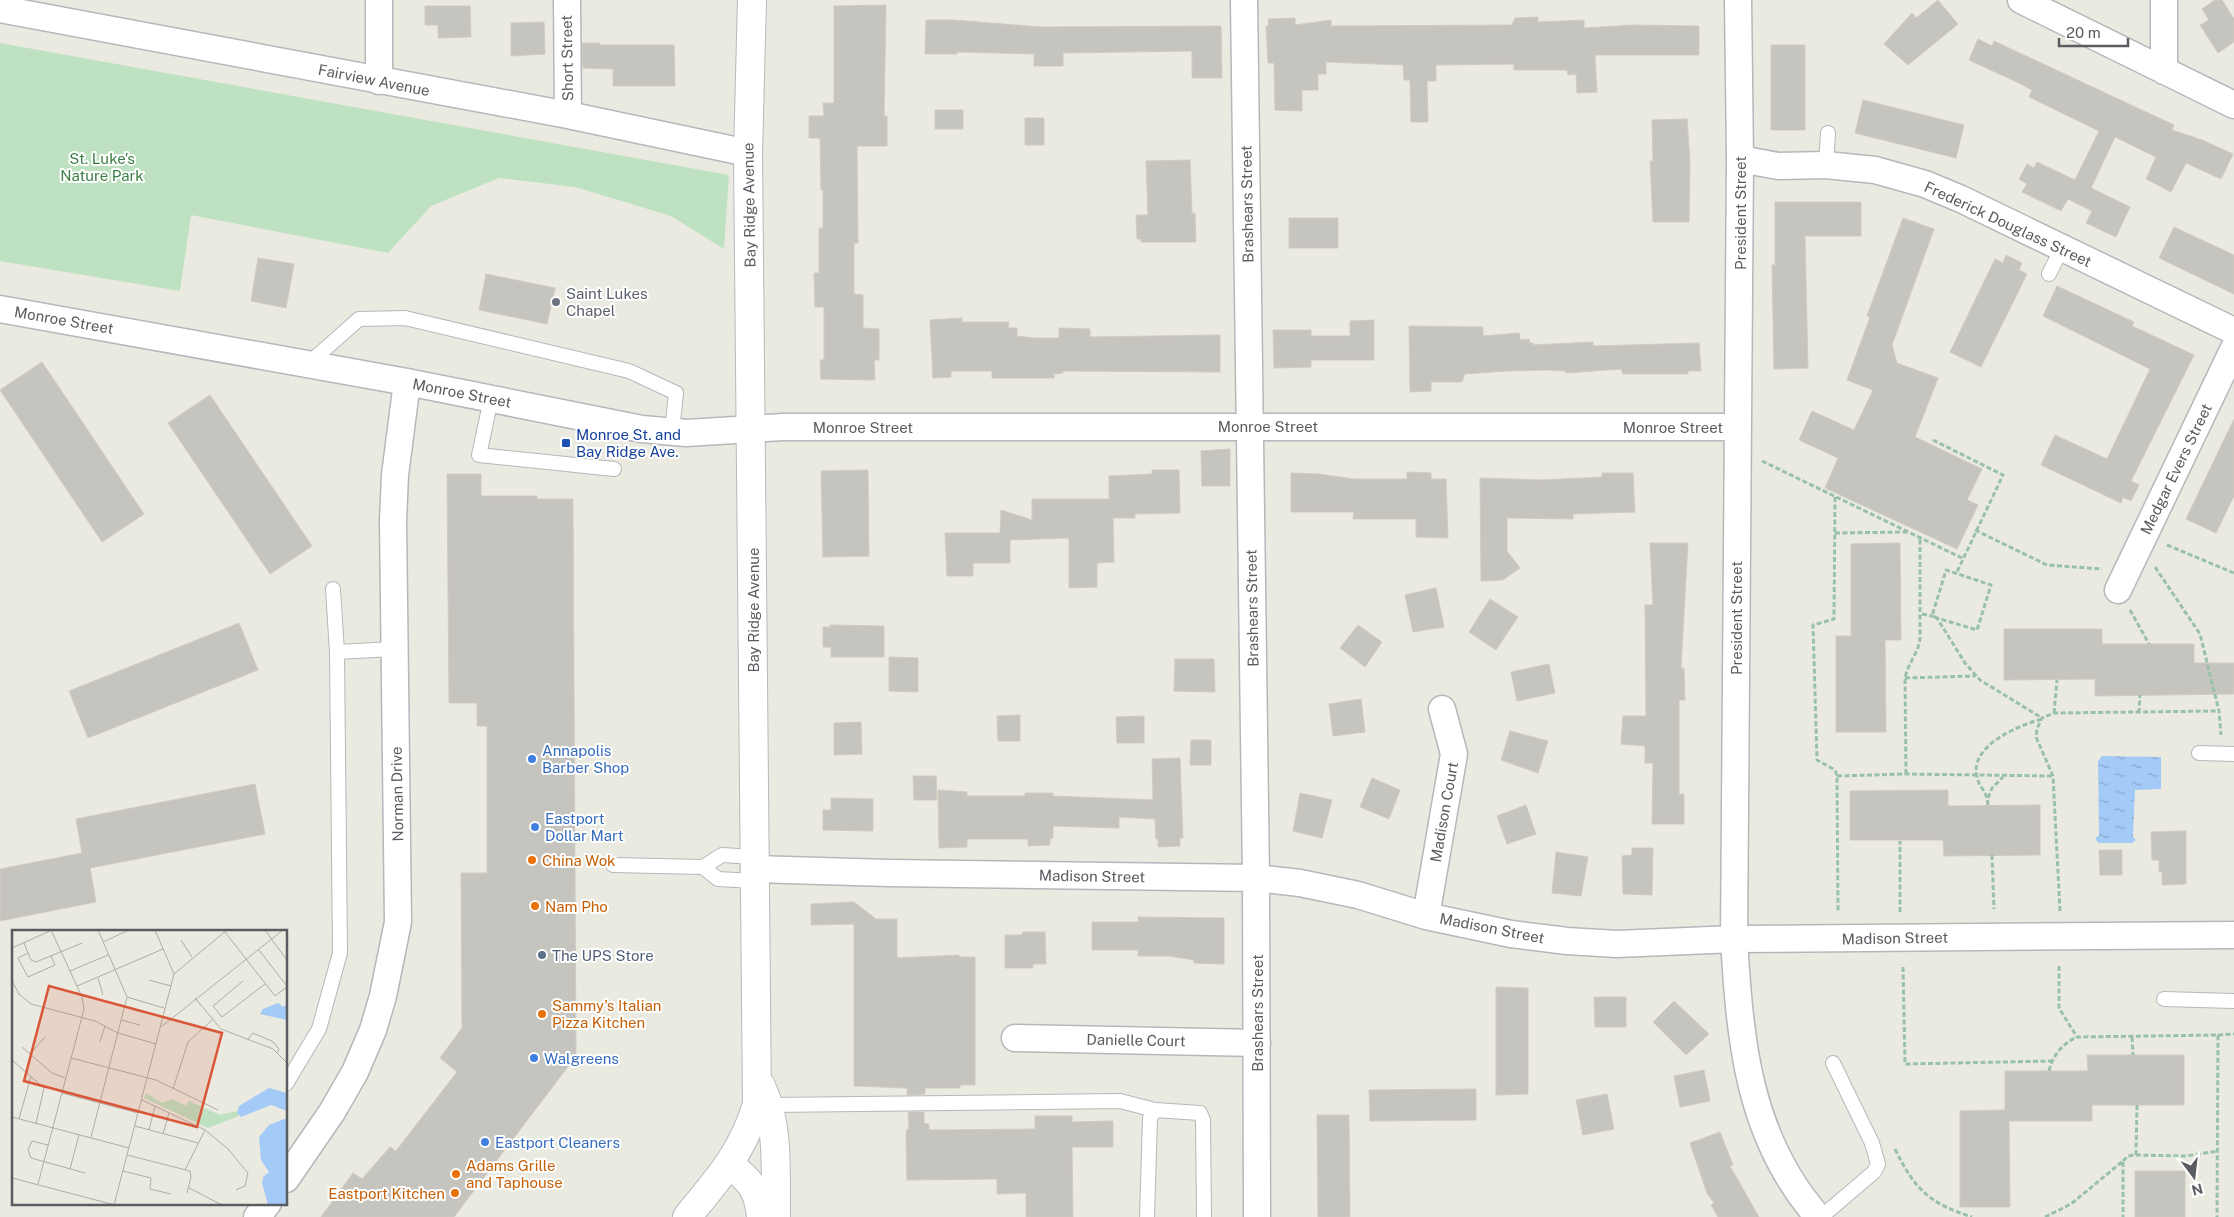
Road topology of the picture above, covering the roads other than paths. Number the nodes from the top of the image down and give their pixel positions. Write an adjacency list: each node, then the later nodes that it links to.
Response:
1 (379, 0): 10 (street)
2 (567, 0): 12 (street, Short Street)
3 (752, 0): 14 (main road, Bay Ridge Avenue)
4 (1244, 0): 25 (street, Brashears Street)
5 (1738, 0): 15 (street, President Street)
6 (2021, 0): 9 (street)
7 (2164, 0): 9 (street)
8 (0, 9): 10 (street, Fairview Avenue)
9 (2164, 71): 11 (street)
10 (379, 81): 12 (street, Fairview Avenue)
11 (2234, 105)
12 (568, 115): 14 (street, Fairview Avenue)
13 (1828, 133): 16 (lane)
14 (748, 153): 26 (main road, Bay Ridge Avenue)
15 (1740, 159): 16 (street, Frederick Douglass Street); 27 (street, President Street)
16 (1826, 165): 17 (street, Frederick Douglass Street)
17 (2062, 248): 18 (lane); 20 (street, Frederick Douglass Street)
18 (2049, 274)
19 (0, 309): 22 (street, Monroe Street)
20 (2234, 331)
21 (2234, 348): 30 (street, Medgar Evers Street)
22 (308, 364): 23 (street, Monroe Street); 28 (lane)
23 (407, 382): 24 (street, Monroe Street); 32 (street, Norman Drive)
24 (491, 399): 28 (street, Monroe Street); 29 (lane)
25 (1249, 426): 26 (street, Monroe Street); 27 (street, Monroe Street); 40 (street, Brashears Street)
26 (752, 427): 28 (street, Monroe Street); 39 (main road, Bay Ridge Avenue)
27 (1738, 427): 43 (street, President Street)
28 (672, 432)
29 (614, 468)
30 (2114, 580)
31 (333, 589): 33 (lane)
32 (394, 649): 33 (lane); 54 (street, Norman Drive)
33 (337, 652): 50 (lane)
34 (1442, 709): 41 (street, Madison Court)
35 (2198, 753): 36 (lane)
36 (2234, 754)
37 (613, 865): 38 (lane)
38 (702, 867): 39 (lane); 39 (lane)
39 (754, 869): 40 (street, Madison Street); 49 (main road, Bay Ridge Avenue)
40 (1256, 878): 41 (street, Madison Street); 47 (street, Brashears Street)
41 (1426, 916): 43 (street, Madison Street)
42 (2234, 935): 43 (street, Madison Street)
43 (1734, 939): 63 (street, President Street)
44 (2164, 999): 45 (lane)
45 (2234, 1001)
46 (1015, 1038): 47 (street, Danielle Court)
47 (1257, 1043): 62 (street, Brashears Street)
48 (1833, 1063): 63 (lane)
49 (756, 1076): 51 (main road, Bay Ridge Avenue); 53 (main road)
50 (288, 1081)
51 (770, 1105): 52 (lane); 59 (main road, Bay Ridge Avenue)
52 (1155, 1110): 60 (lane); 61 (lane)
53 (729, 1164): 57 (main road); 58 (main road)
54 (288, 1176)
55 (267, 1204): 56 (street)
56 (257, 1217)
57 (687, 1217)
58 (761, 1217)
59 (776, 1217)
60 (1147, 1217)
61 (1204, 1217)
62 (1257, 1217)
63 (1820, 1217)

